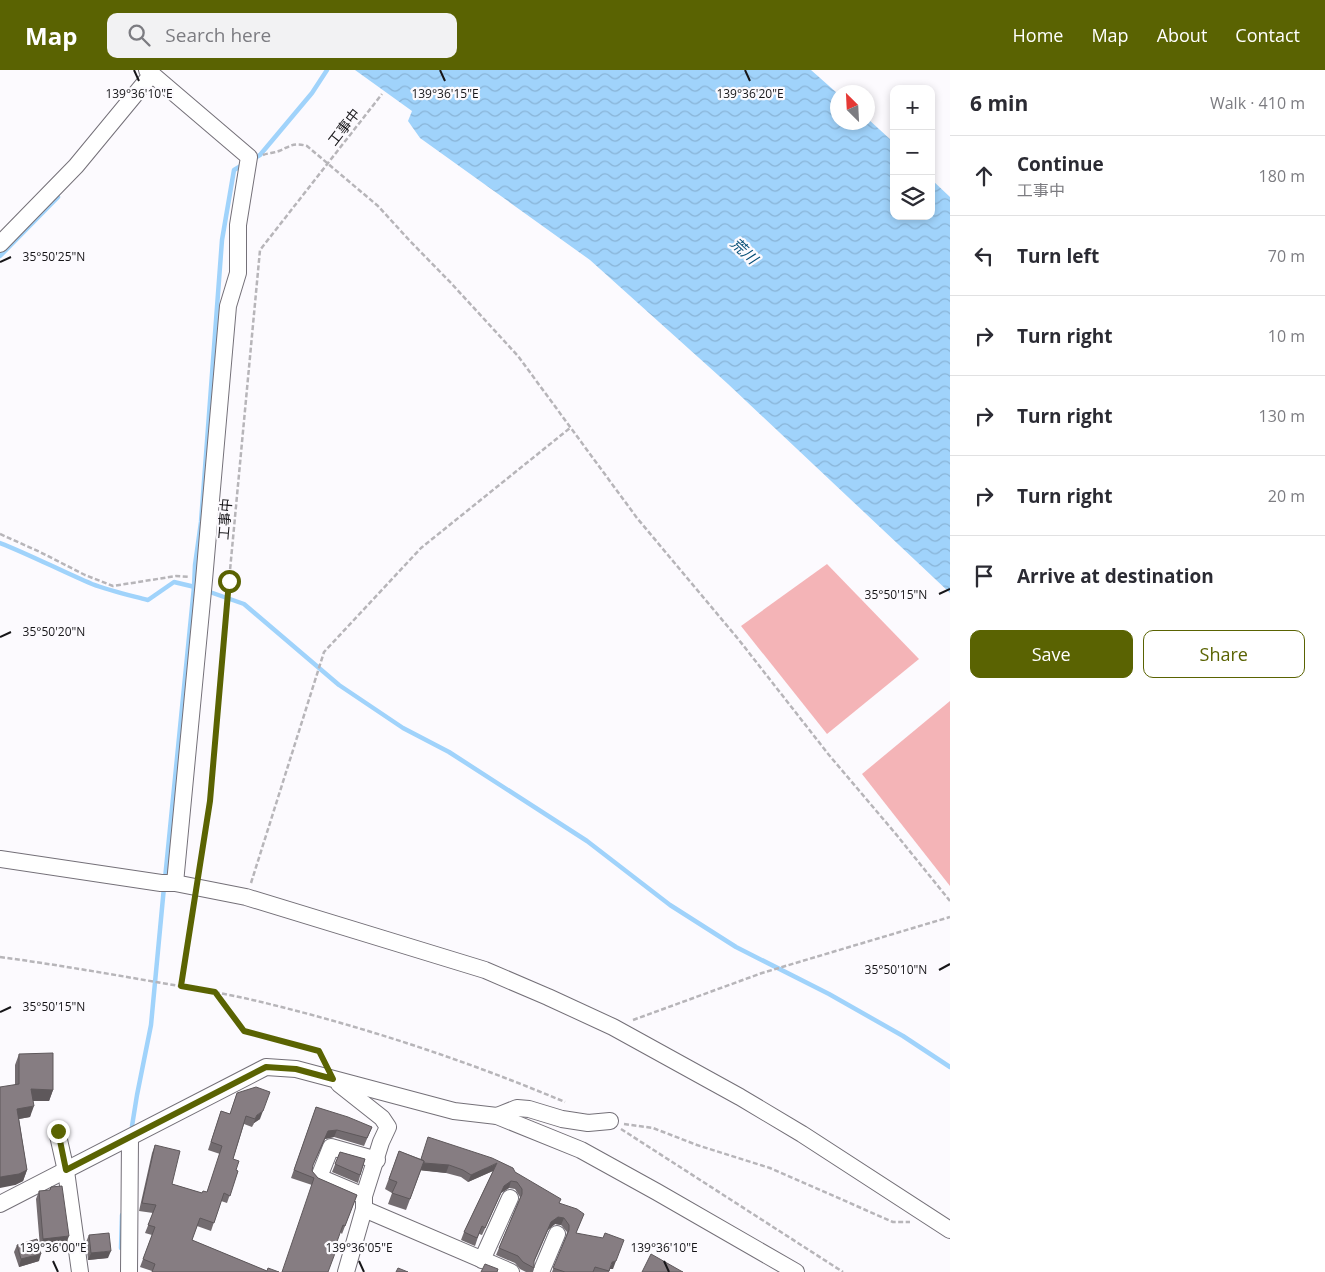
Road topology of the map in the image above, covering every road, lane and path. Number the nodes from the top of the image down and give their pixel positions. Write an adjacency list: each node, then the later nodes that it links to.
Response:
1 (150, 73): 4 (street); 9 (street)
2 (382, 94): 14 (path, 工事中, bridge)
3 (274, 152): 5 (path)
4 (0, 244)
5 (570, 428): 10 (path); 11 (path)
6 (0, 534): 7 (path)
7 (185, 577)
8 (0, 860): 9 (street)
9 (170, 883): 10 (street)
10 (246, 897): 16 (street)
11 (950, 901)
12 (950, 917): 16 (path)
13 (0, 956): 14 (path)
14 (181, 986): 15 (path)
15 (215, 992): 17 (path); 18 (path)
16 (613, 1027): 28 (street)
17 (333, 1079): 19 (street); 22 (street); 23 (street)
18 (567, 1103)
19 (497, 1116): 20 (street); 37 (street)
20 (610, 1122): 28 (path); 38 (path)
21 (58, 1131): 24 (street)
22 (130, 1138): 24 (street); 34 (street)
23 (377, 1160): 27 (street); 27 (street)
24 (66, 1170): 26 (street); 33 (street)
25 (510, 1198): 31 (street)
26 (1, 1199)
27 (364, 1203): 31 (street); 35 (street)
28 (932, 1217): 29 (street)
29 (950, 1230)
30 (557, 1234): 36 (street)
31 (482, 1260): 32 (street)
32 (506, 1271)
33 (80, 1272)
34 (129, 1272)
35 (346, 1272)
36 (541, 1272)
37 (796, 1272)
38 (843, 1272)

